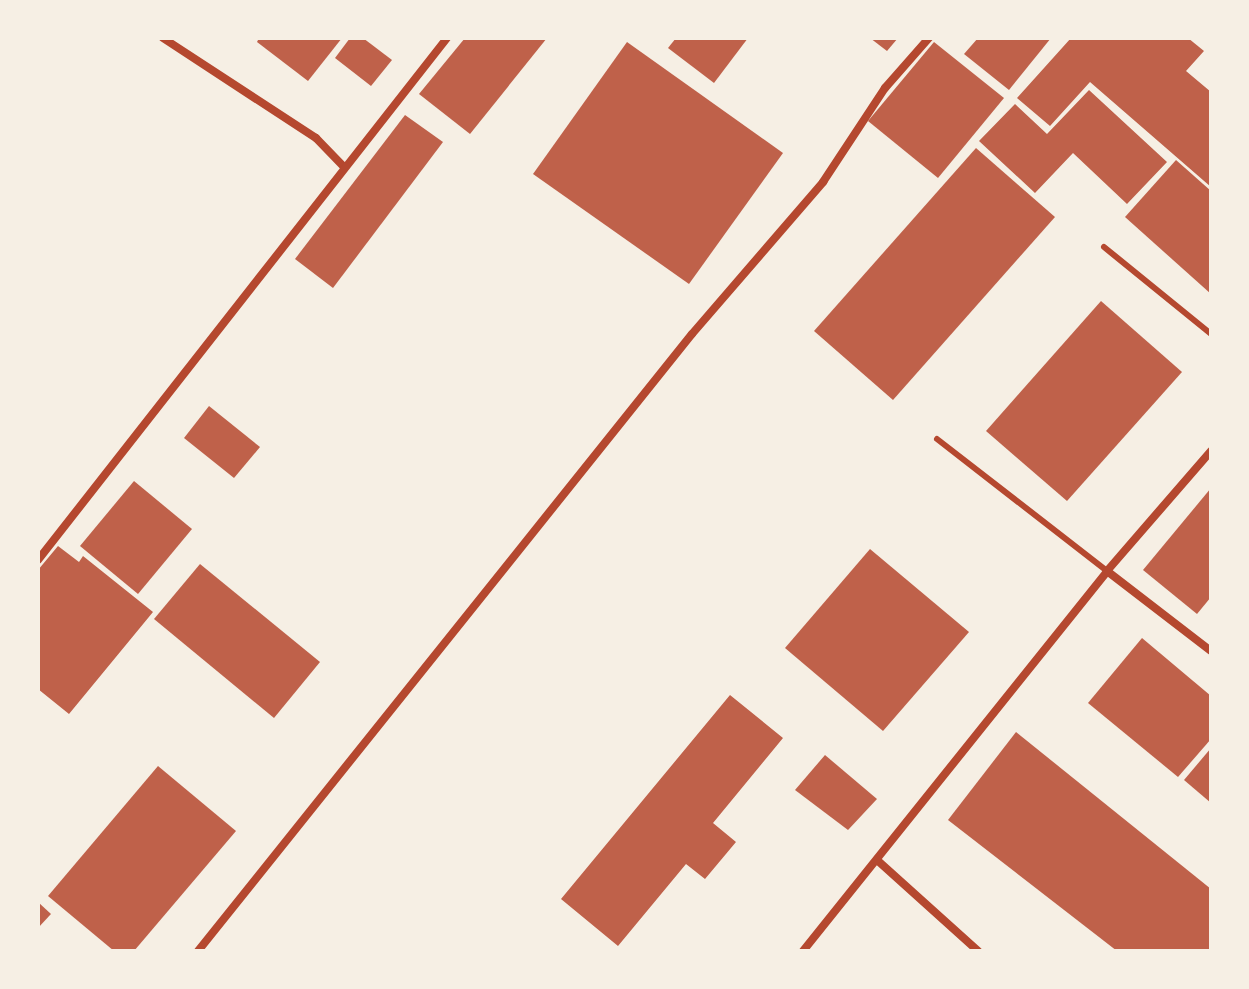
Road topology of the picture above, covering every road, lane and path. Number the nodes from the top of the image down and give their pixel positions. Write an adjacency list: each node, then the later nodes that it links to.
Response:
1 (163, 38): 4 (street)
2 (447, 38): 4 (street)
3 (929, 38): 13 (street)
4 (344, 167): 9 (street)
5 (1104, 247): 6 (lane)
6 (1211, 334)
7 (937, 439): 10 (lane)
8 (1211, 451): 10 (street)
9 (38, 560)
10 (1107, 571): 11 (street); 12 (street)
11 (1211, 651)
12 (877, 860): 14 (street); 15 (street)
13 (198, 951)
14 (803, 951)
15 (978, 951)

